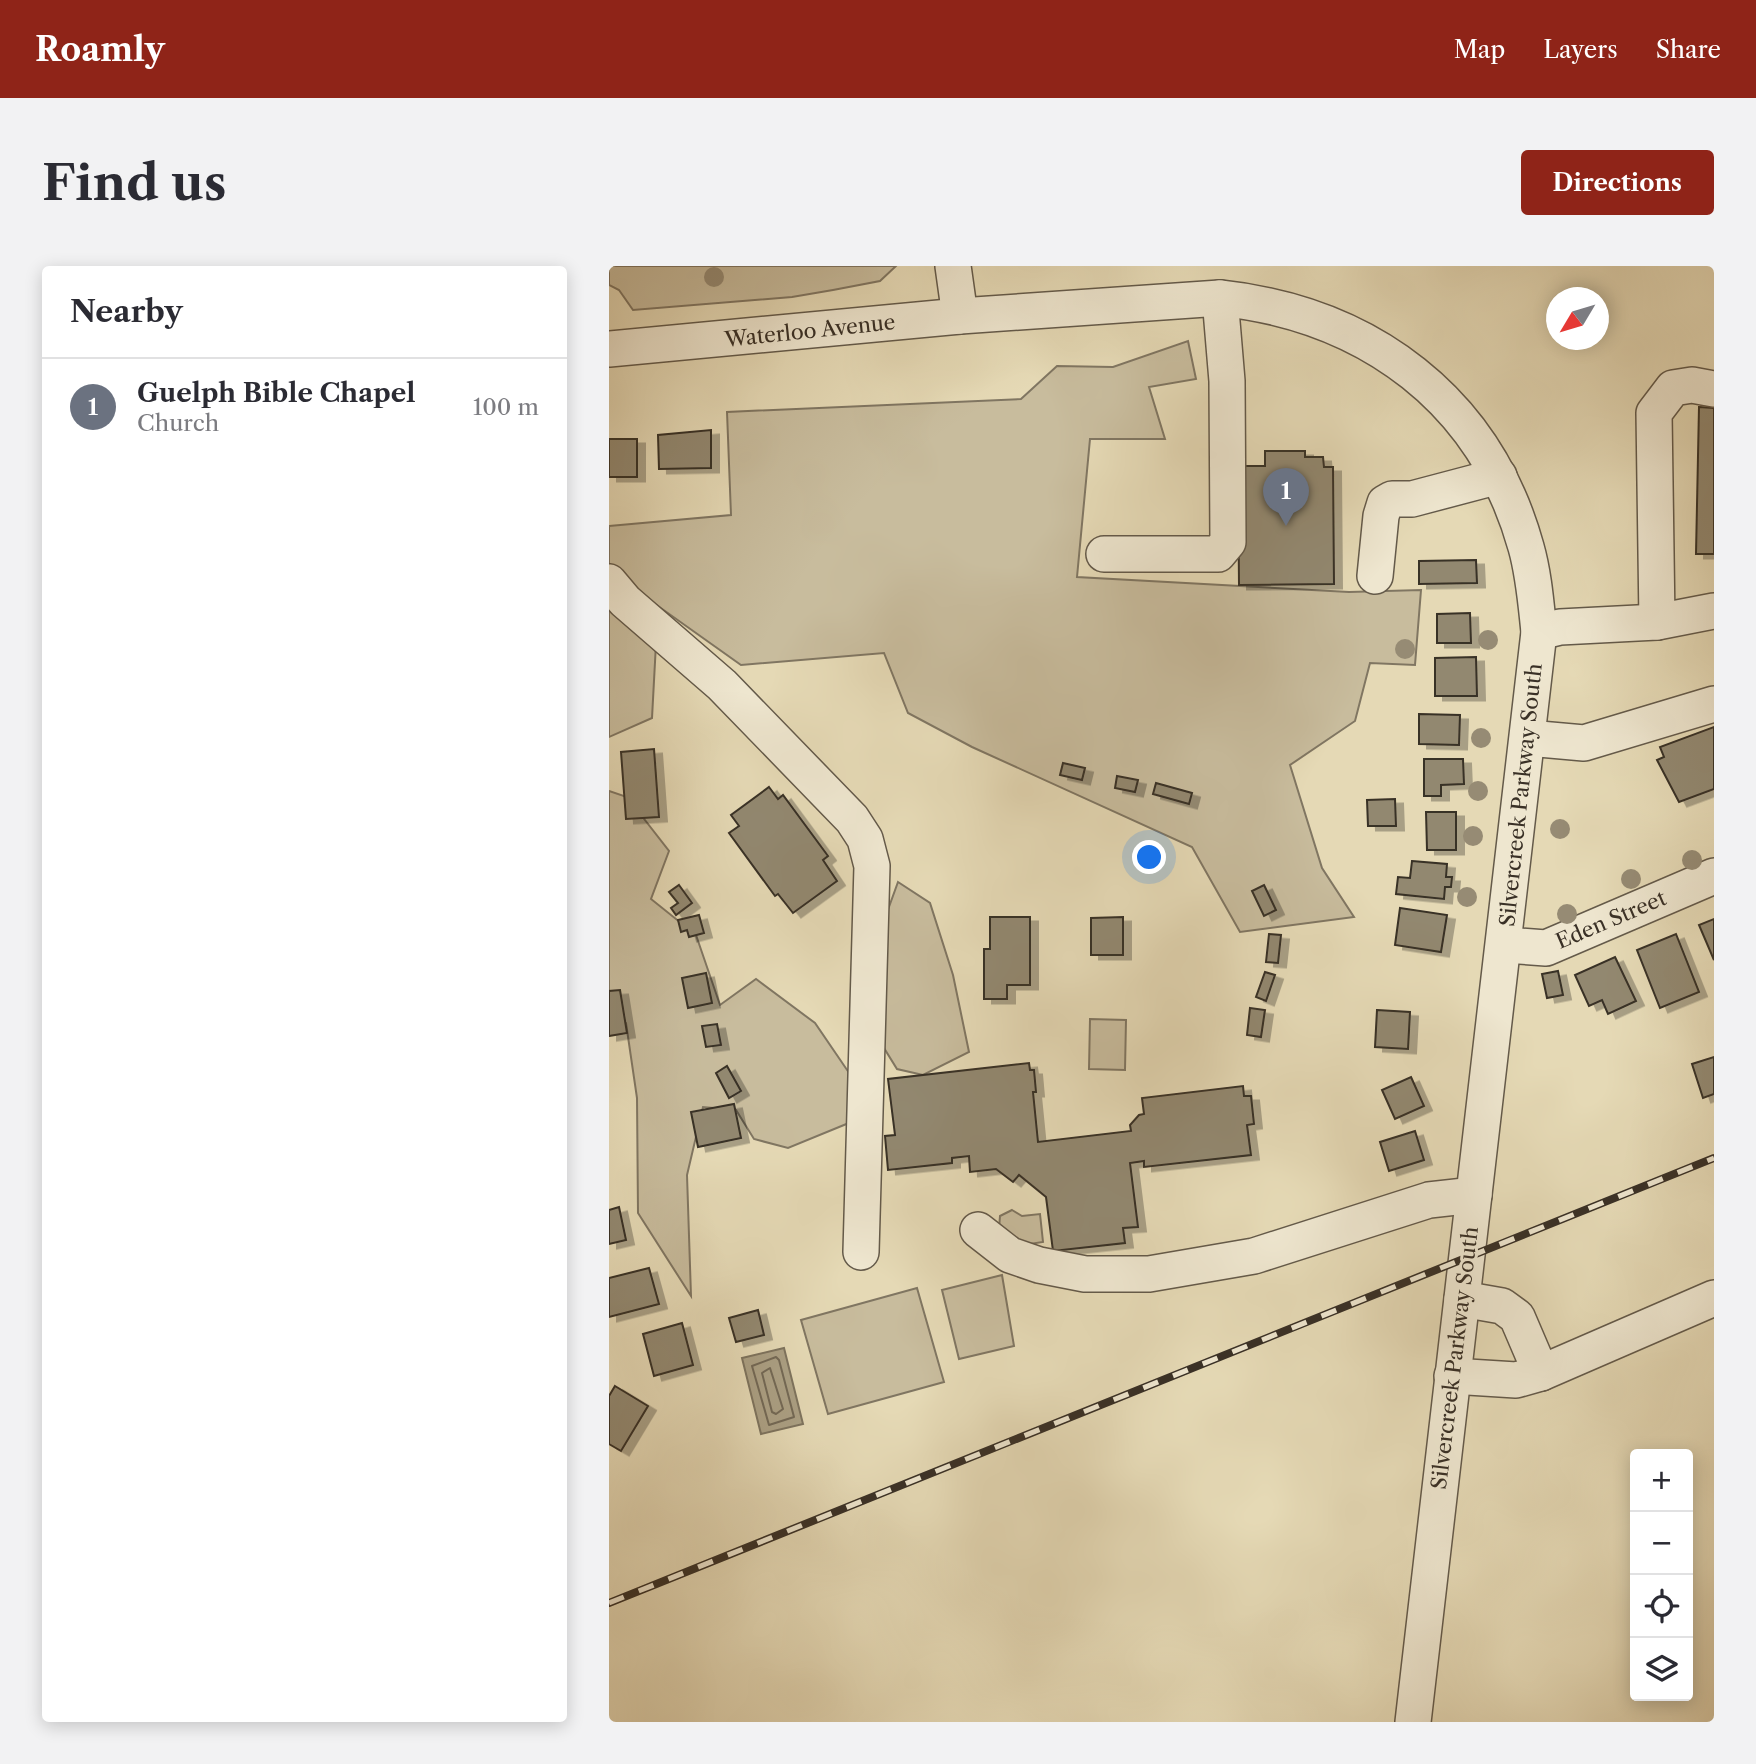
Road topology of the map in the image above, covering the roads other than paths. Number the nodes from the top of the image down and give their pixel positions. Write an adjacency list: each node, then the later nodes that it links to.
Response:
1 (953, 266): 3 (street)
2 (1220, 298): 3 (street, Silvercreek Parkway South); 6 (street, Silvercreek Parkway South); 7 (street)
3 (960, 316): 4 (street, Waterloo Avenue)
4 (609, 349)
5 (1714, 389): 11 (street)
6 (1499, 476): 8 (street); 12 (street, Silvercreek Parkway South)
7 (1104, 554)
8 (1375, 576)
9 (609, 582): 19 (street)
10 (1714, 611): 11 (street)
11 (1657, 622): 12 (street)
12 (1539, 632): 14 (street, Silvercreek Parkway South)
13 (1714, 705): 14 (street)
14 (1528, 738): 16 (street, Silvercreek Parkway South)
15 (1714, 876): 16 (street, Eden Street)
16 (1505, 945): 17 (street, Silvercreek Parkway South)
17 (1474, 1195): 18 (street); 21 (street, Silvercreek Parkway South)
18 (978, 1230)
19 (861, 1252)
20 (1714, 1298): 22 (street)
21 (1462, 1299): 22 (street); 23 (street, Silvercreek Parkway South)
22 (1541, 1373): 23 (street)
23 (1453, 1376): 24 (street, Silvercreek Parkway South)
24 (1413, 1722)

